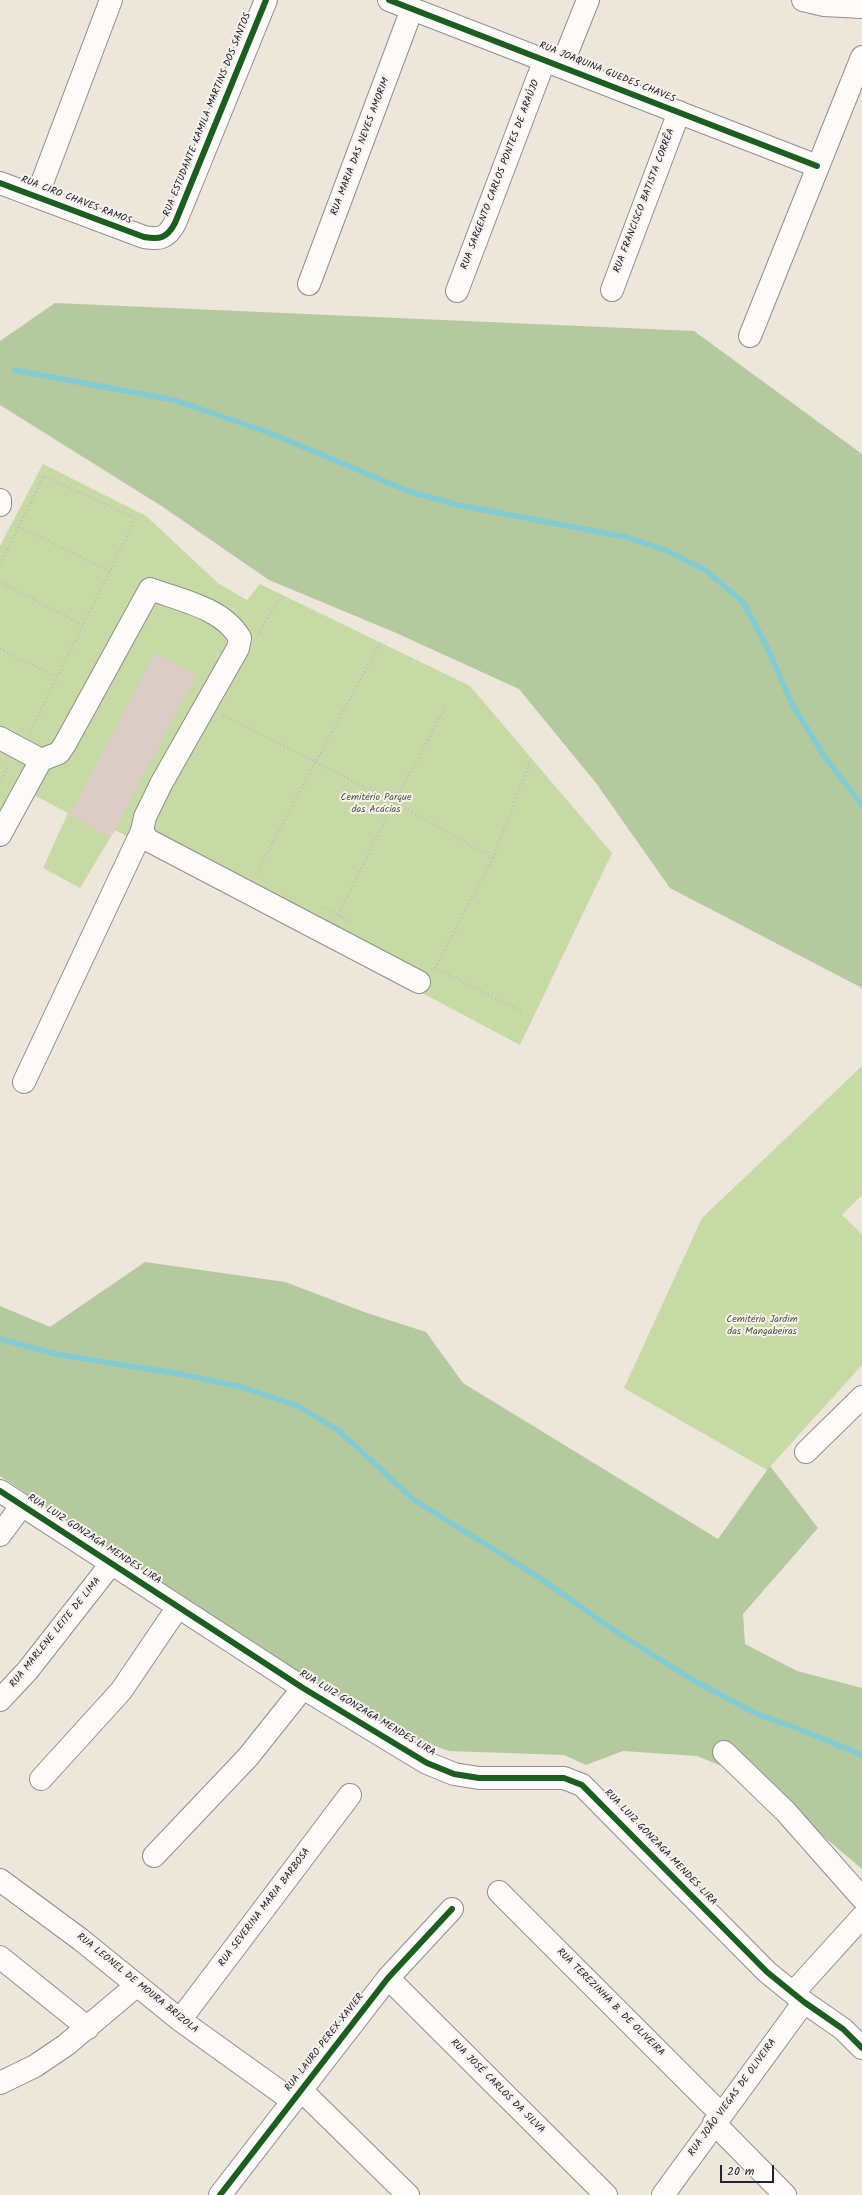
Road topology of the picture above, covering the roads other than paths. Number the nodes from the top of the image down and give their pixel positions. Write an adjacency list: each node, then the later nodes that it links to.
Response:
1 (111, 0): 14 (street)
2 (266, 0): 15 (street, RUA ESTUDANTE KAMILA MARTINS DOS SANTOS)
3 (389, 0): 8 (street, RUA JOAQUINA GUEDES CHAVES)
4 (588, 0): 10 (street, RUA SARGENTO CARLOS PONTES DE ARAÚJO)
5 (803, 0): 6 (street)
6 (826, 2): 7 (street)
7 (862, 7)
8 (412, 9): 10 (street, RUA JOAQUINA GUEDES CHAVES); 16 (street, RUA MARIA DAS NEVES AMORIM)
9 (862, 57): 12 (street)
10 (554, 62): 11 (street, RUA JOAQUINA GUEDES CHAVES); 18 (street, RUA SARGENTO CARLOS PONTES DE ARAÚJO)
11 (679, 112): 12 (street, RUA JOAQUINA GUEDES CHAVES); 17 (street, RUA FRANCISCO BATISTA CORRÊA)
12 (817, 166): 19 (street)
13 (0, 183): 14 (street, RUA CIRO CHAVES RAMOS)
14 (37, 196): 15 (street, RUA CIRO CHAVES RAMOS)
15 (144, 237)
16 (310, 284)
17 (612, 290)
18 (457, 291)
19 (750, 336)
20 (0, 500): 21 (street)
21 (0, 505)
22 (0, 738): 23 (street)
23 (41, 760): 24 (street); 25 (street)
24 (142, 831): 26 (street); 27 (street)
25 (0, 835)
26 (424, 973)
27 (24, 1082)
28 (862, 1398): 29 (street)
29 (806, 1452)
30 (0, 1491): 31 (street, RUA LUIZ GONZAGA MENDES LIRA)
31 (22, 1505): 32 (street); 33 (street, RUA LUIZ GONZAGA MENDES LIRA)
32 (0, 1535)
33 (111, 1564): 34 (street, RUA LUIZ GONZAGA MENDES LIRA); 36 (street, RUA MARLENE LEITE DE LIMA)
34 (178, 1607): 35 (street, RUA LUIZ GONZAGA MENDES LIRA); 38 (street)
35 (303, 1688): 40 (street); 49 (street, RUA LUIZ GONZAGA MENDES LIRA)
36 (0, 1700)
37 (724, 1752): 43 (street)
38 (41, 1779)
39 (350, 1795): 50 (street, RUA SEVERINA MARIA BARBOSA)
40 (154, 1856)
41 (0, 1880): 48 (street, RUA LEONEL DE MOURA BRIZOLA)
42 (499, 1892): 55 (street, RUA TEREZINHA B. DE OLIVEIRA)
43 (862, 1898)
44 (452, 1909): 47 (street, RUA LAURO PEREX XAVIER)
45 (862, 1916): 49 (street, RUA JOÃO VIEGAS DE OLIVEIRA)
46 (0, 1957): 51 (street)
47 (388, 1978): 54 (street, RUA LAURO PEREX XAVIER); 58 (street, RUA JOSÉ CARLOS DA SILVA)
48 (136, 1986): 50 (street, RUA LEONEL DE MOURA BRIZOLA); 51 (street)
49 (798, 1998): 52 (street, RUA LUIZ GONZAGA MENDES LIRA); 55 (street, RUA JOÃO VIEGAS DE OLIVEIRA)
50 (180, 2020): 54 (street, RUA LEONEL DE MOURA BRIZOLA)
51 (88, 2028): 53 (street)
52 (862, 2048)
53 (0, 2083)
54 (297, 2095): 56 (street, RUA LAURO PEREX XAVIER); 57 (street, RUA LEONEL DE MOURA BRIZOLA)
55 (718, 2118): 59 (street, RUA JOÃO VIEGAS DE OLIVEIRA); 60 (street, RUA TEREZINHA B. DE OLIVEIRA)
56 (220, 2195)
57 (408, 2195)
58 (606, 2195)
59 (662, 2195)
60 (785, 2195)

